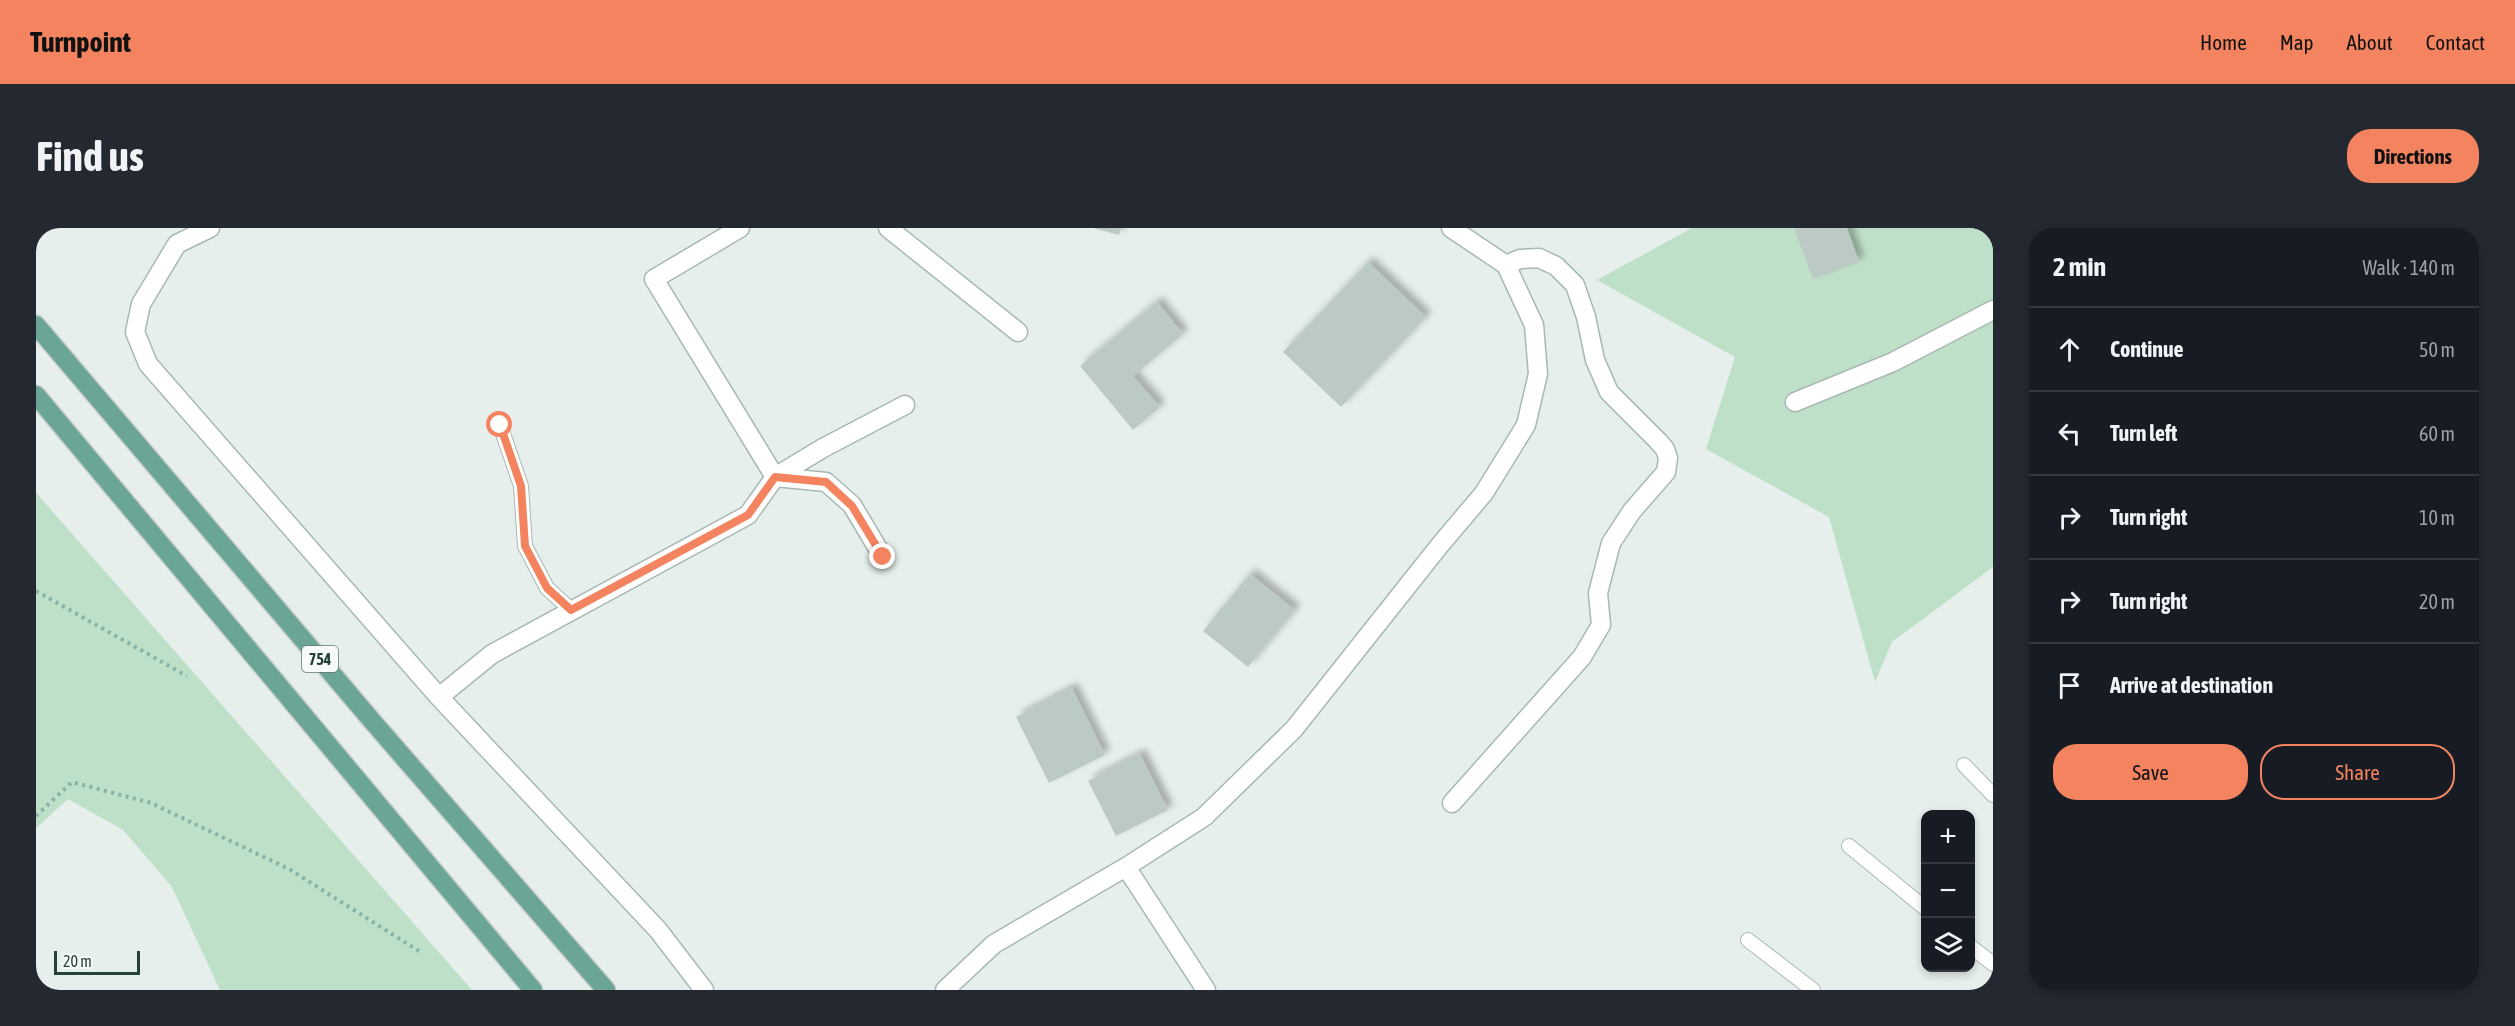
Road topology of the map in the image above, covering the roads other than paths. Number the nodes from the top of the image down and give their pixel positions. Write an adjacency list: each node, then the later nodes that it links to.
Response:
1 (210, 228): 16 (street)
2 (740, 228): 13 (street)
3 (888, 228): 8 (street)
4 (1451, 228): 5 (street)
5 (1506, 265): 19 (street); 21 (street)
6 (1993, 310): 10 (street)
7 (36, 326): 27 (main road, 754)
8 (1018, 332)
9 (36, 395): 26 (main road, 754)
10 (1795, 402)
11 (905, 405): 13 (street)
12 (500, 425): 15 (lane)
13 (775, 477): 14 (street); 15 (street)
14 (883, 557)
15 (571, 610): 16 (street)
16 (439, 697): 28 (street)
17 (1964, 765): 18 (lane)
18 (1993, 795)
19 (1452, 803)
20 (1849, 846): 22 (lane)
21 (1126, 867): 29 (street); 30 (street)
22 (1921, 905)
23 (1748, 940): 31 (lane)
24 (1975, 949): 25 (lane)
25 (1993, 964)
26 (533, 990)
27 (606, 990)
28 (704, 990)
29 (945, 990)
30 (1206, 990)
31 (1813, 990)

